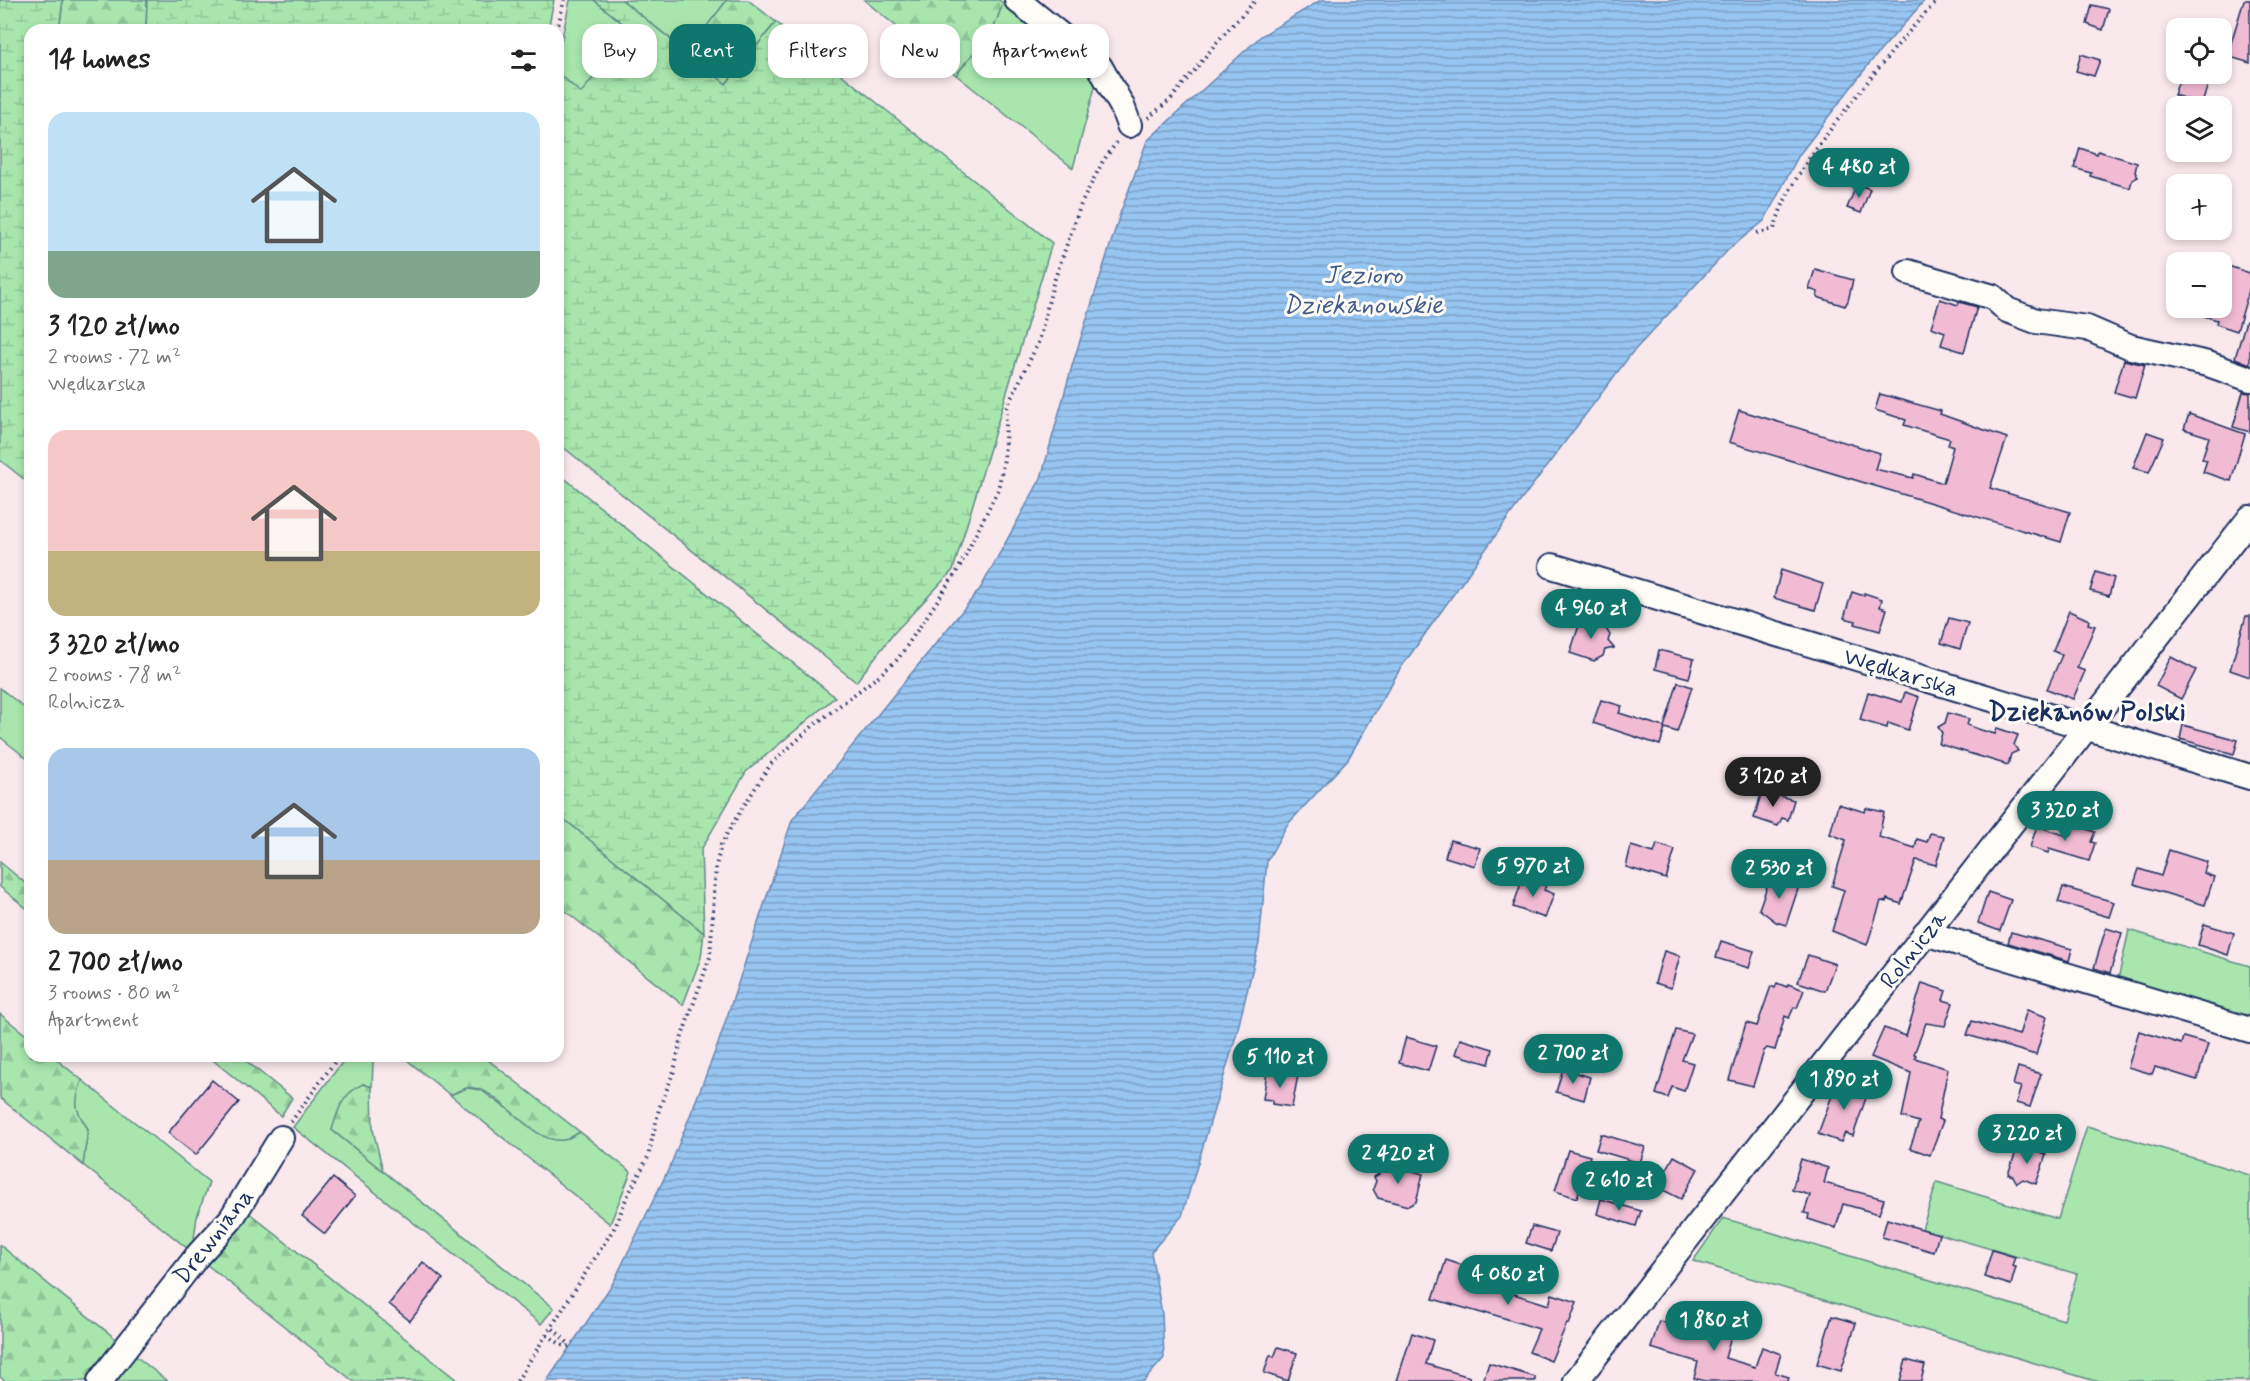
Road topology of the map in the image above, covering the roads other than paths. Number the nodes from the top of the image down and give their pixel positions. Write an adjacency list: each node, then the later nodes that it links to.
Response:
1 (1017, 0): 2 (street)
2 (1130, 125)
3 (1908, 272): 4 (street)
4 (2250, 379)
5 (2250, 518): 7 (street, Rolnicza)
6 (1552, 566): 7 (street, Wędkarska)
7 (2085, 728): 8 (street, Wędkarska); 9 (street, Rolnicza)
8 (2250, 777)
9 (1925, 933): 10 (street); 13 (street, Rolnicza)
10 (2250, 1030)
11 (281, 1138): 12 (street, Drewniana)
12 (100, 1381)
13 (1576, 1381)

